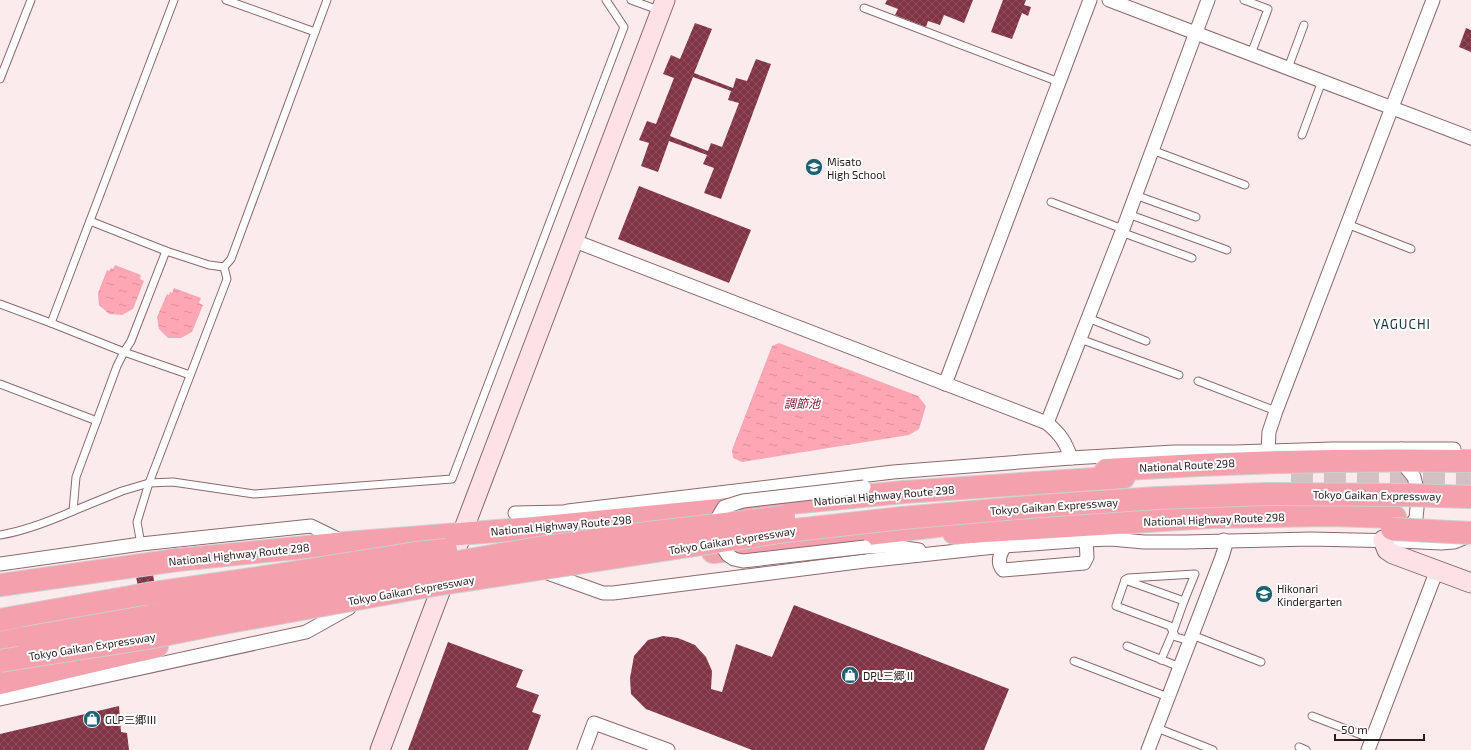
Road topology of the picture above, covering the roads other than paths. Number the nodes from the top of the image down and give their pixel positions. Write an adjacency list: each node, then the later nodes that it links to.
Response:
1 (31, 0): 19 (lane)
2 (174, 0): 31 (lane)
3 (226, 0): 15 (lane)
4 (327, 0): 15 (lane)
5 (606, 0): 61 (lane)
6 (631, 0): 12 (lane)
7 (1090, 0): 21 (street)
8 (1109, 0): 16 (street)
9 (1208, 0): 16 (street)
10 (1244, 0): 17 (lane)
11 (1433, 0): 22 (street)
12 (663, 6): 34 (street)
13 (864, 8): 21 (lane)
14 (1304, 25): 18 (lane)
15 (316, 32): 39 (lane)
16 (1196, 33): 17 (street); 25 (street)
17 (1251, 54): 18 (street)
18 (1288, 68): 20 (street)
19 (0, 79)
20 (1322, 81): 22 (street); 23 (lane)
21 (1059, 82): 50 (street)
22 (1392, 108): 24 (street); 32 (street)
23 (1302, 135)
24 (1471, 138)
25 (1152, 150): 26 (lane); 27 (street)
26 (1245, 185)
27 (1135, 195): 29 (street); 30 (lane)
28 (1051, 202): 33 (lane)
29 (1128, 214): 33 (street); 36 (lane)
30 (1196, 217)
31 (90, 221): 37 (lane); 42 (lane)
32 (1347, 224): 35 (lane); 51 (street)
33 (1122, 231): 38 (lane); 41 (street)
34 (572, 240): 50 (street); 75 (street)
35 (1411, 249)
36 (1227, 250)
37 (166, 251): 39 (lane); 45 (lane)
38 (1192, 258)
39 (224, 267): 46 (lane)
40 (0, 304): 42 (lane)
41 (1088, 318): 43 (street); 44 (lane)
42 (51, 324): 45 (lane)
43 (1080, 338): 47 (lane); 53 (street)
44 (1146, 341)
45 (124, 352): 46 (lane); 52 (lane)
46 (190, 375): 61 (lane)
47 (1179, 375)
48 (1198, 381): 51 (lane)
49 (0, 384): 52 (lane)
50 (945, 384): 53 (street)
51 (1276, 411): 54 (street)
52 (97, 421): 65 (lane)
53 (1047, 423): 57 (street)
54 (1268, 451): 56 (street); 58 (street)
55 (1463, 455): 56 (highway, National Route 298)
56 (1404, 456): 58 (highway, National Route 298); 73 (street)
57 (1071, 458): 58 (street); 59 (street)
58 (1177, 459): 63 (highway, National Route 298)
59 (894, 472): 66 (street); 83 (street, bridge)
60 (1124, 477): 63 (highway, National Highway Route 298)
61 (149, 483): 65 (lane); 81 (lane)
62 (1471, 484): 76 (highway, Tokyo Gaikan Expressway, bridge)
63 (904, 492): 70 (highway, National Highway Route 298)
64 (1471, 497): 102 (highway, Tokyo Gaikan Expressway, bridge)
65 (73, 511): 77 (lane)
66 (568, 511): 67 (street); 70 (street)
67 (515, 513)
68 (1131, 516): 71 (highway, National Highway Route 298); 72 (highway, National Highway Route 298); 73 (highway)
69 (1471, 519): 73 (highway)
70 (534, 528): 75 (highway, National Highway Route 298)
71 (1017, 528): 72 (highway, National Highway Route 298); 82 (street)
72 (909, 529): 87 (highway, National Highway Route 298)
73 (1392, 532): 74 (highway, bridge); 79 (street); 86 (street)
74 (1471, 533)
75 (463, 534): 80 (highway, National Highway Route 298); 91 (street)
76 (640, 534): 95 (highway, bridge); 98 (highway, Tokyo Gaikan Expressway, bridge)
77 (0, 535)
78 (1086, 540): 79 (street); 82 (street); 82 (street)
79 (1224, 540): 97 (street)
80 (346, 543): 81 (street); 85 (highway, National Highway Route 298)
81 (141, 544): 84 (street)
82 (1004, 546): 83 (street)
83 (938, 553): 87 (street)
84 (0, 564)
85 (104, 570): 90 (highway, National Highway Route 298); 92 (highway)
86 (1437, 570): 89 (street); 112 (street)
87 (550, 574): 91 (highway, National Highway Route 298)
88 (1125, 580): 93 (lane); 93 (lane); 96 (lane)
89 (1471, 583)
90 (0, 585)
91 (440, 591): 94 (highway, National Highway Route 298); 113 (street)
92 (0, 598)
93 (1184, 601): 96 (lane)
94 (349, 608): 100 (highway, National Highway Route 298); 109 (street)
95 (0, 620)
96 (1173, 632): 97 (lane); 101 (lane)
97 (1191, 638): 104 (lane); 105 (street)
98 (0, 643)
99 (1127, 646): 101 (lane)
100 (138, 650): 106 (highway); 107 (highway, National Highway Route 298)
101 (1161, 660): 105 (lane)
102 (0, 661)
103 (1074, 662): 108 (lane)
104 (1261, 662)
105 (1180, 667): 108 (street)
106 (0, 673)
107 (0, 683)
108 (1168, 697): 111 (street)
109 (0, 699)
110 (1312, 716): 112 (lane)
111 (1157, 728): 116 (street); 117 (lane)
112 (1370, 744)
113 (380, 750)
114 (584, 750): 115 (street)
115 (668, 750)
116 (1148, 750)
117 (1213, 750)

